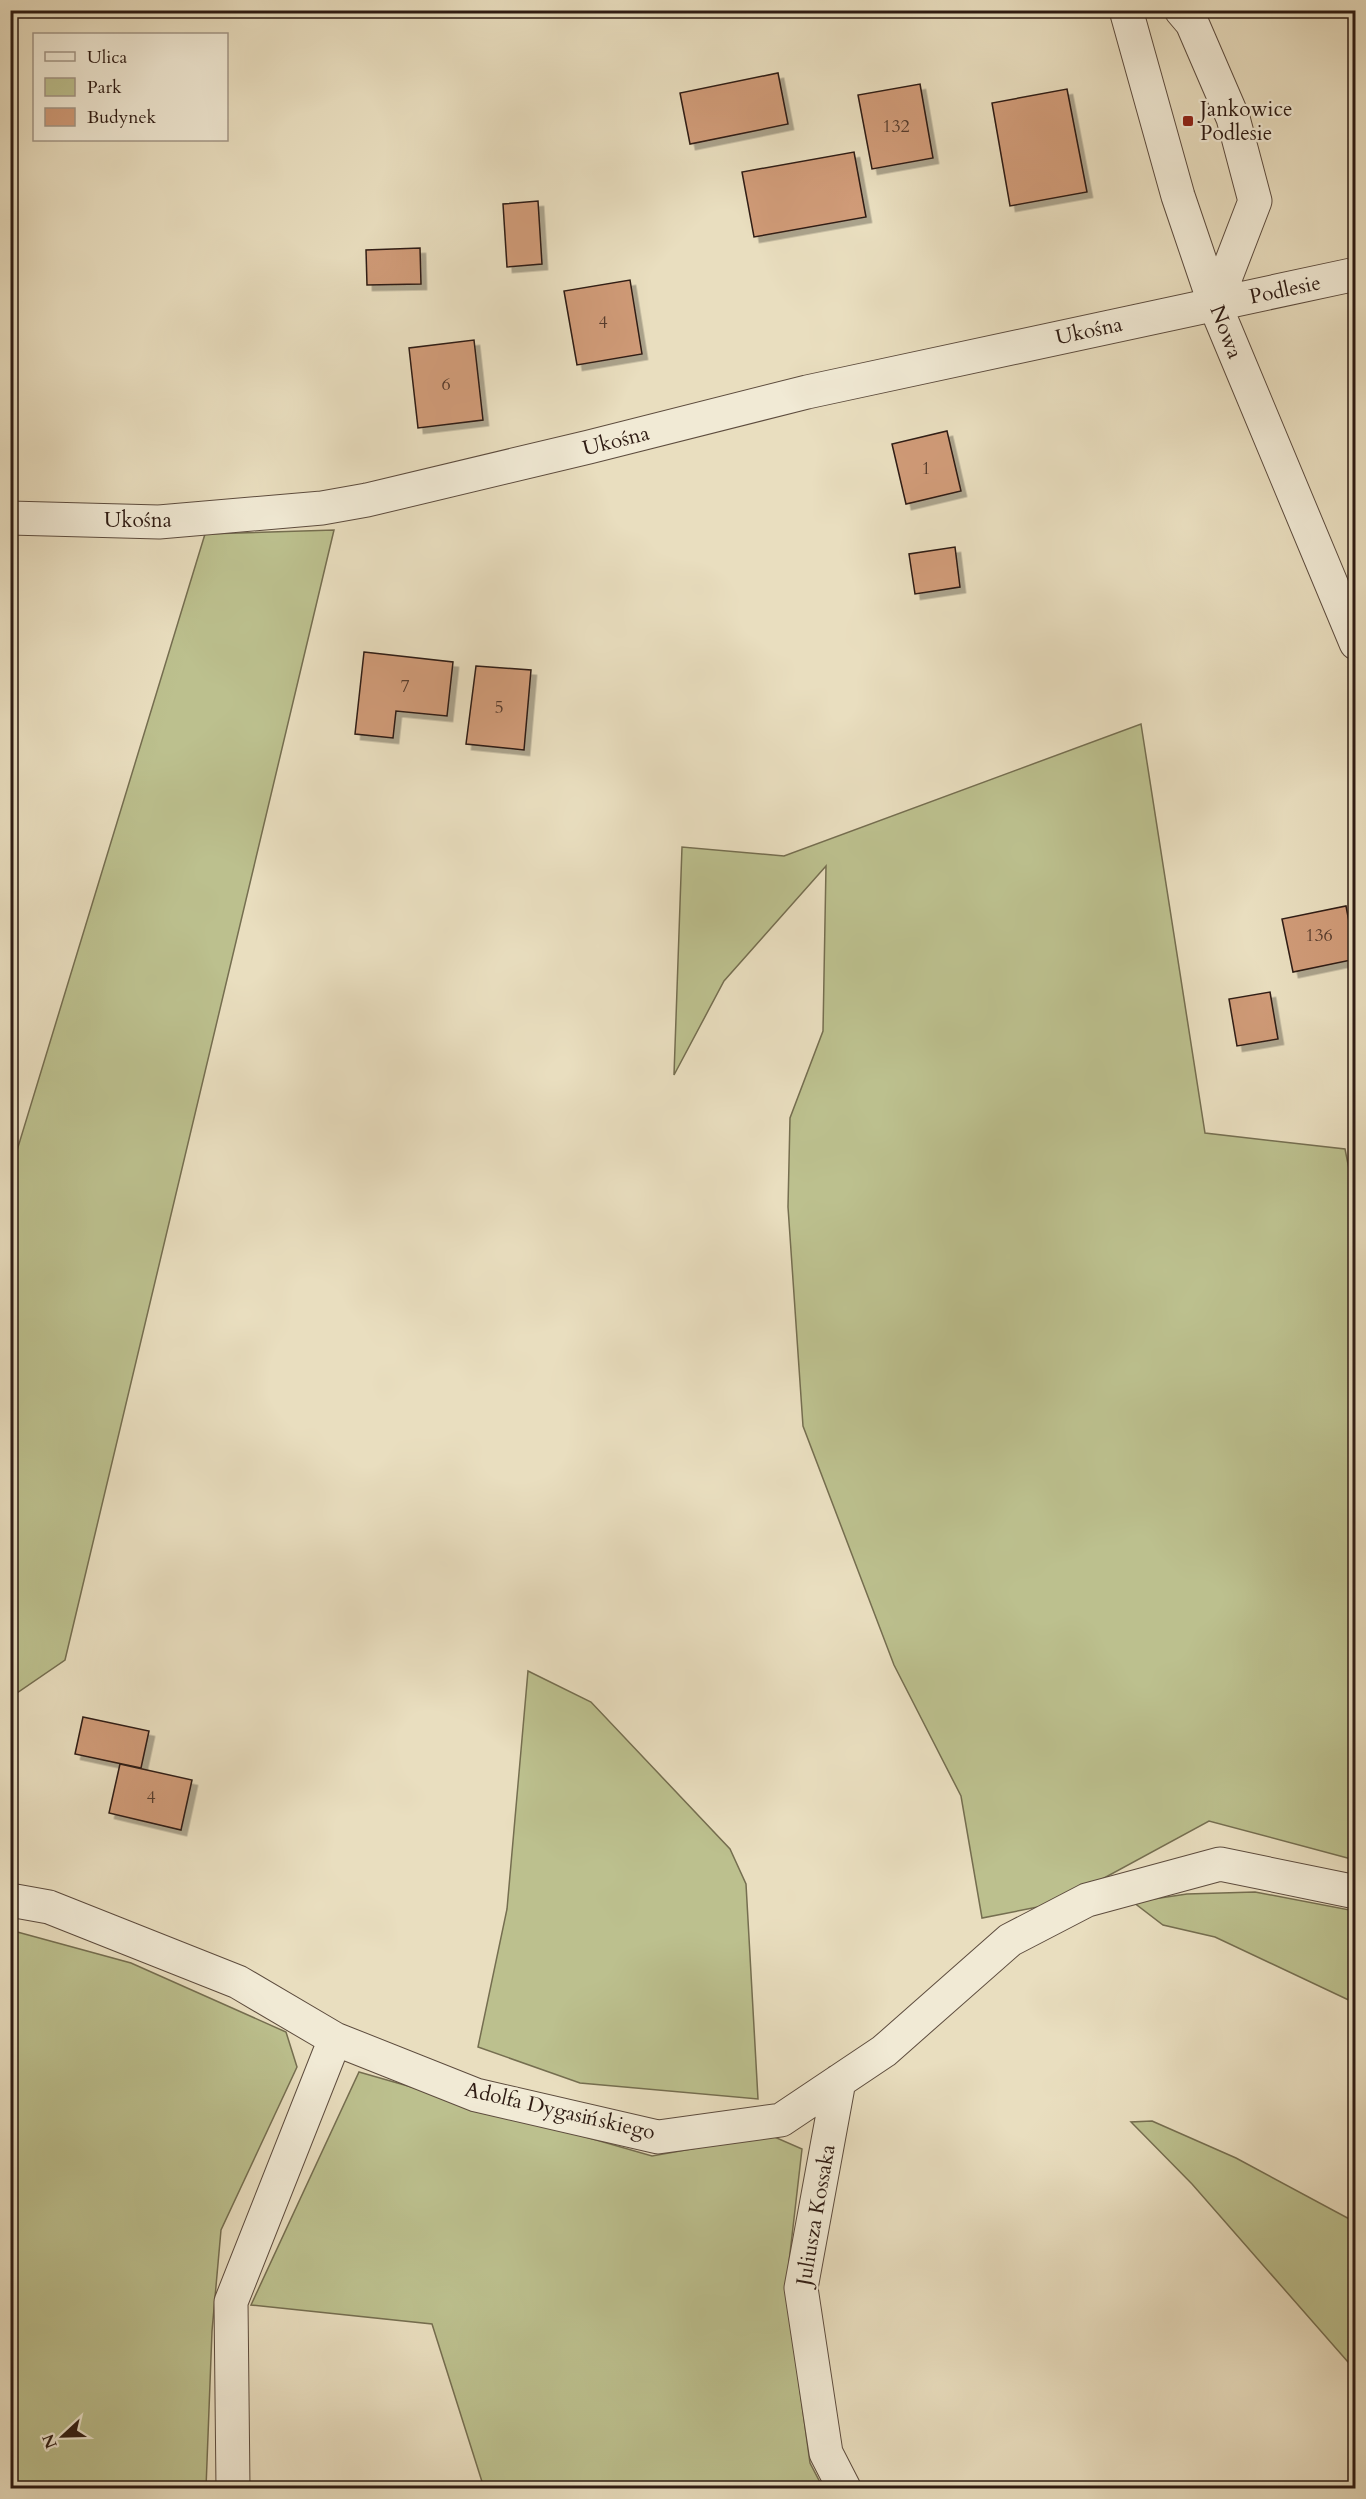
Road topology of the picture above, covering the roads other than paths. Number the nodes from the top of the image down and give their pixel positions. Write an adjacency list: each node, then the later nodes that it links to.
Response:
1 (1126, 10): 4 (street, Nowa)
2 (1181, 10): 4 (street)
3 (1356, 274): 4 (street, Podlesie)
4 (1215, 305): 5 (street, Ukośna); 6 (street, Nowa)
5 (10, 518)
6 (1356, 643)
7 (1356, 1892): 10 (street, Adolfa Dygasińskiego)
8 (10, 1900): 9 (street, Adolfa Dygasińskiego)
9 (335, 2039): 10 (street, Adolfa Dygasińskiego); 11 (street)
10 (839, 2081): 12 (street, Juliusza Kossaka)
11 (233, 2488)
12 (844, 2488)

